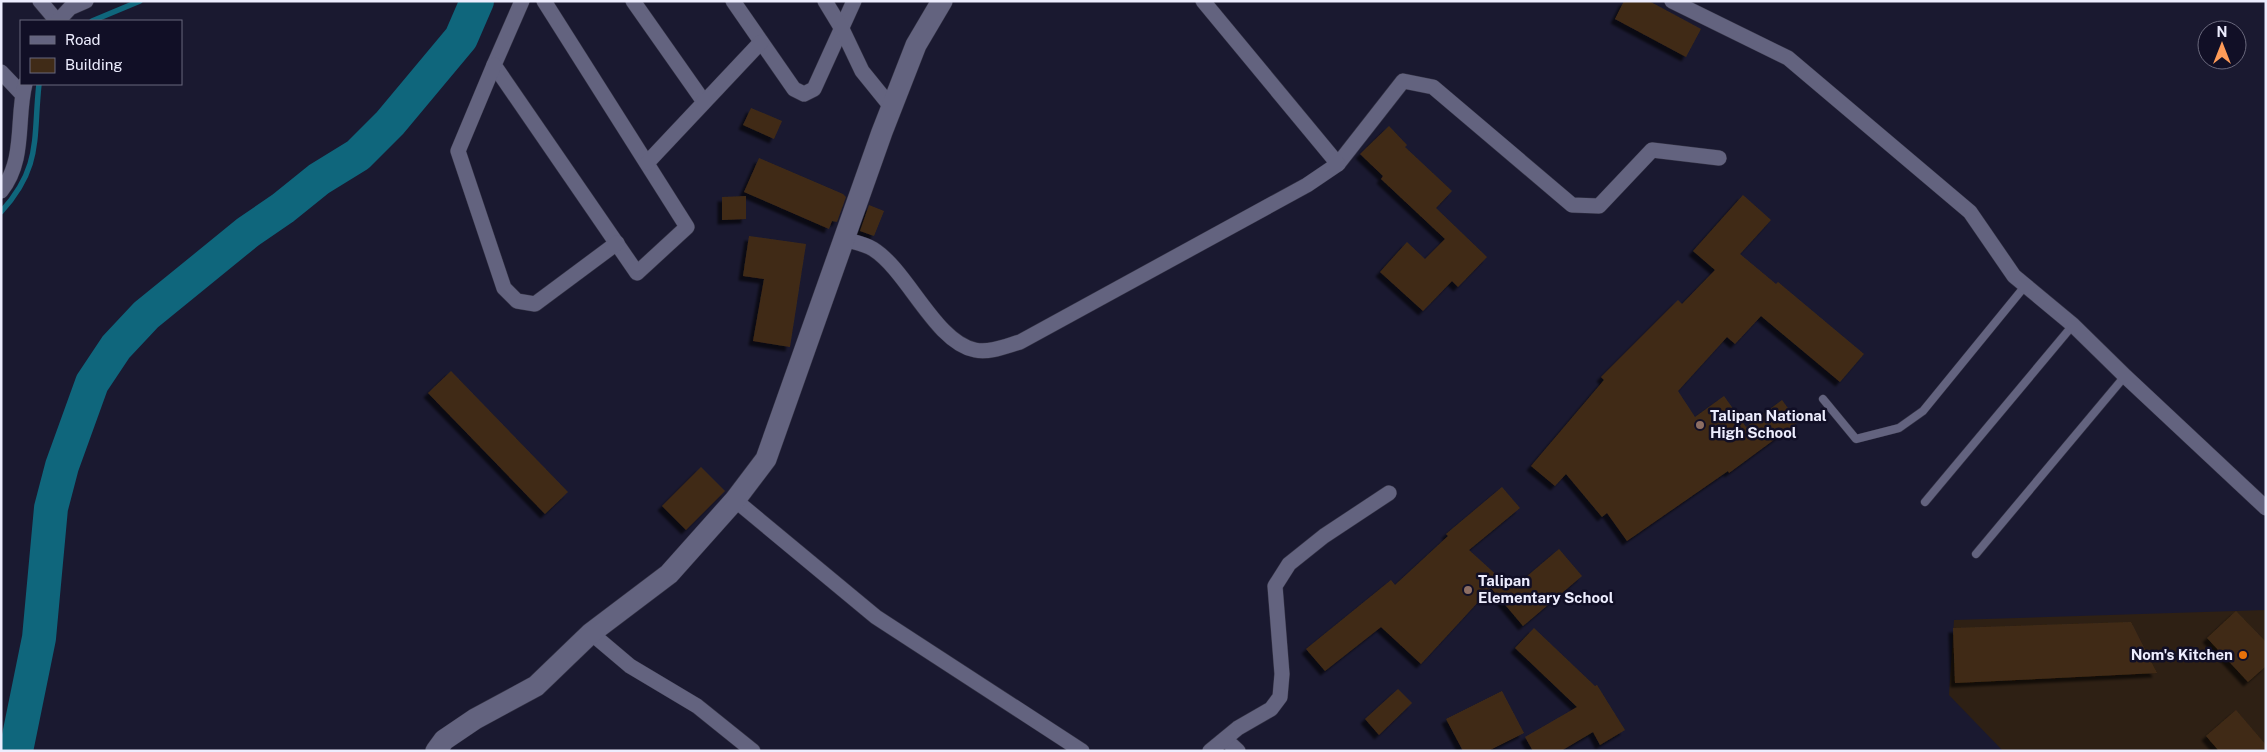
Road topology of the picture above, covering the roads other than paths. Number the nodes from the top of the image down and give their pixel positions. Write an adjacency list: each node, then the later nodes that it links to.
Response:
1 (40, 1): 12 (street)
2 (86, 1): 13 (street)
3 (522, 1): 16 (street)
4 (544, 1): 22 (street)
5 (633, 1): 19 (street)
6 (733, 1): 15 (street)
7 (825, 1): 14 (street)
8 (854, 1): 14 (street)
9 (942, 1): 20 (street)
10 (1203, 1): 23 (street)
11 (1672, 1): 27 (street)
12 (56, 20)
13 (58, 20)
14 (842, 29): 15 (street); 20 (street)
15 (760, 42): 19 (street)
16 (494, 65): 26 (street); 26 (street)
17 (1, 72): 18 (street)
18 (24, 89): 24 (street)
19 (704, 102): 22 (street)
20 (892, 108): 25 (street)
21 (1719, 158): 23 (street)
22 (647, 163): 26 (street)
23 (1338, 164): 25 (street)
24 (1, 191)
25 (844, 239): 32 (street)
26 (617, 243)
27 (2025, 286): 28 (street); 30 (lane)
28 (2073, 325): 29 (street); 33 (lane)
29 (2125, 376): 34 (street); 35 (lane)
30 (1823, 399)
31 (1389, 493): 37 (street)
32 (734, 500): 36 (street); 40 (street)
33 (1925, 502)
34 (2266, 508)
35 (1976, 554)
36 (591, 634): 38 (street); 39 (street)
37 (1225, 739): 41 (street); 42 (street)
38 (436, 751)
39 (753, 751)
40 (1082, 751)
41 (1210, 751)
42 (1238, 751)

